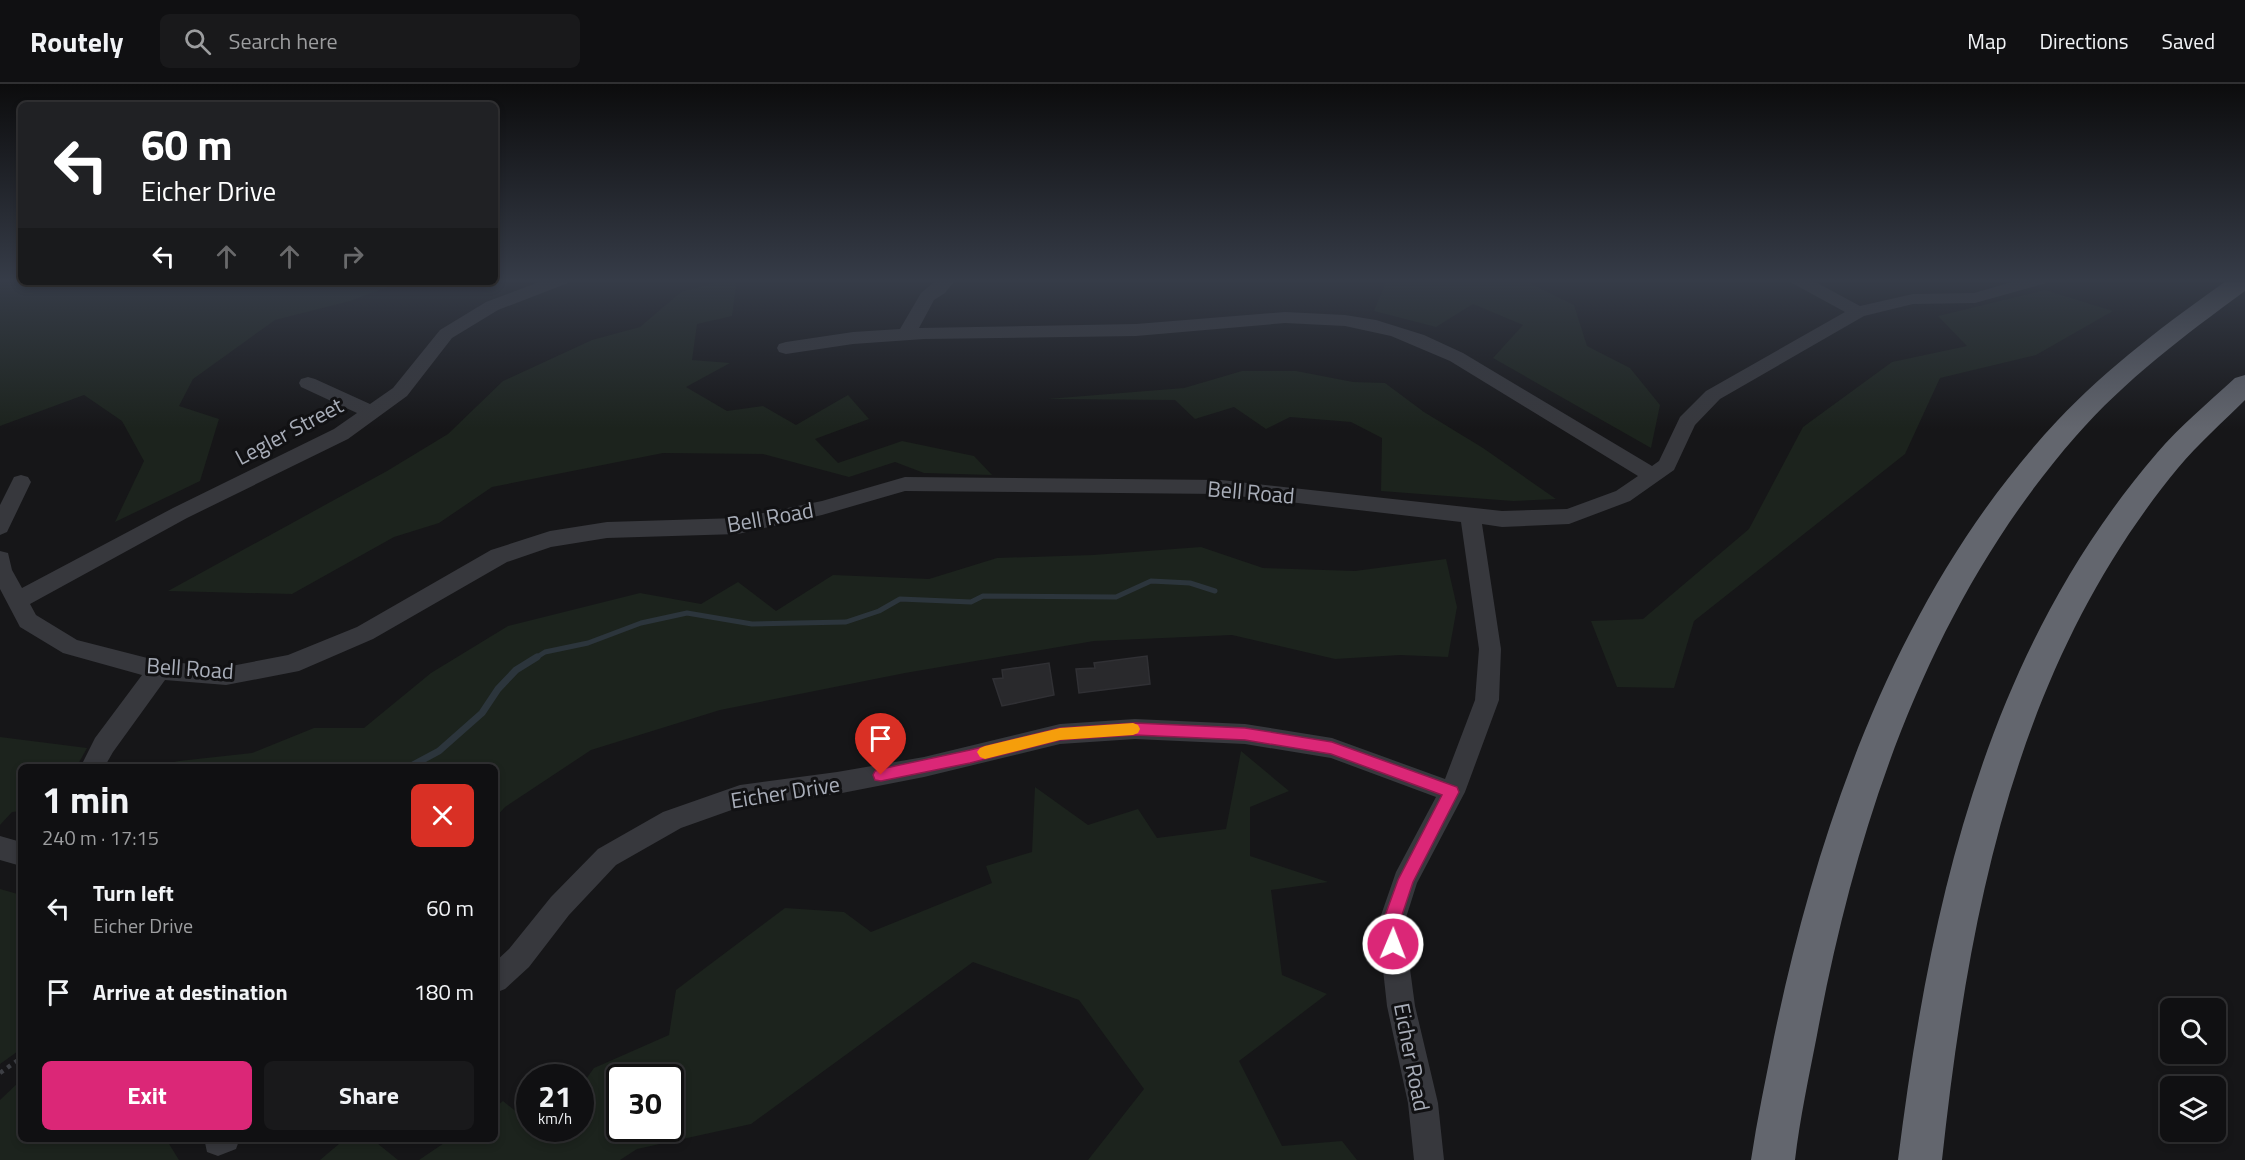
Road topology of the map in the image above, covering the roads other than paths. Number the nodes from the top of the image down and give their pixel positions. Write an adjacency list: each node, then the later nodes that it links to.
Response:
1 (454, 329): 11 (street, Legler Street)
2 (909, 329): 7 (street)
3 (1158, 329): 7 (street)
4 (1387, 329): 12 (street)
5 (1828, 329): 12 (street, Bell Road)
6 (2180, 329): 25 (highway)
7 (906, 335): 8 (street)
8 (786, 348)
9 (308, 383): 11 (street)
10 (2245, 384): 26 (highway)
11 (372, 412): 17 (street, Legler Street)
12 (1652, 475): 14 (street, Bell Road)
13 (21, 482): 15 (street)
14 (1470, 515): 18 (street, Bell Road); 20 (street, Eicher Road)
15 (0, 527)
16 (0, 559): 17 (street, Bell Road)
17 (17, 601): 18 (street, Bell Road)
18 (159, 670): 19 (street)
19 (94, 764)
20 (1452, 792): 23 (street, Eicher Drive); 24 (street, Eicher Road)
21 (0, 848): 22 (street)
22 (18, 853)
23 (498, 977)
24 (1429, 1160)
25 (1773, 1160)
26 (1920, 1160)

